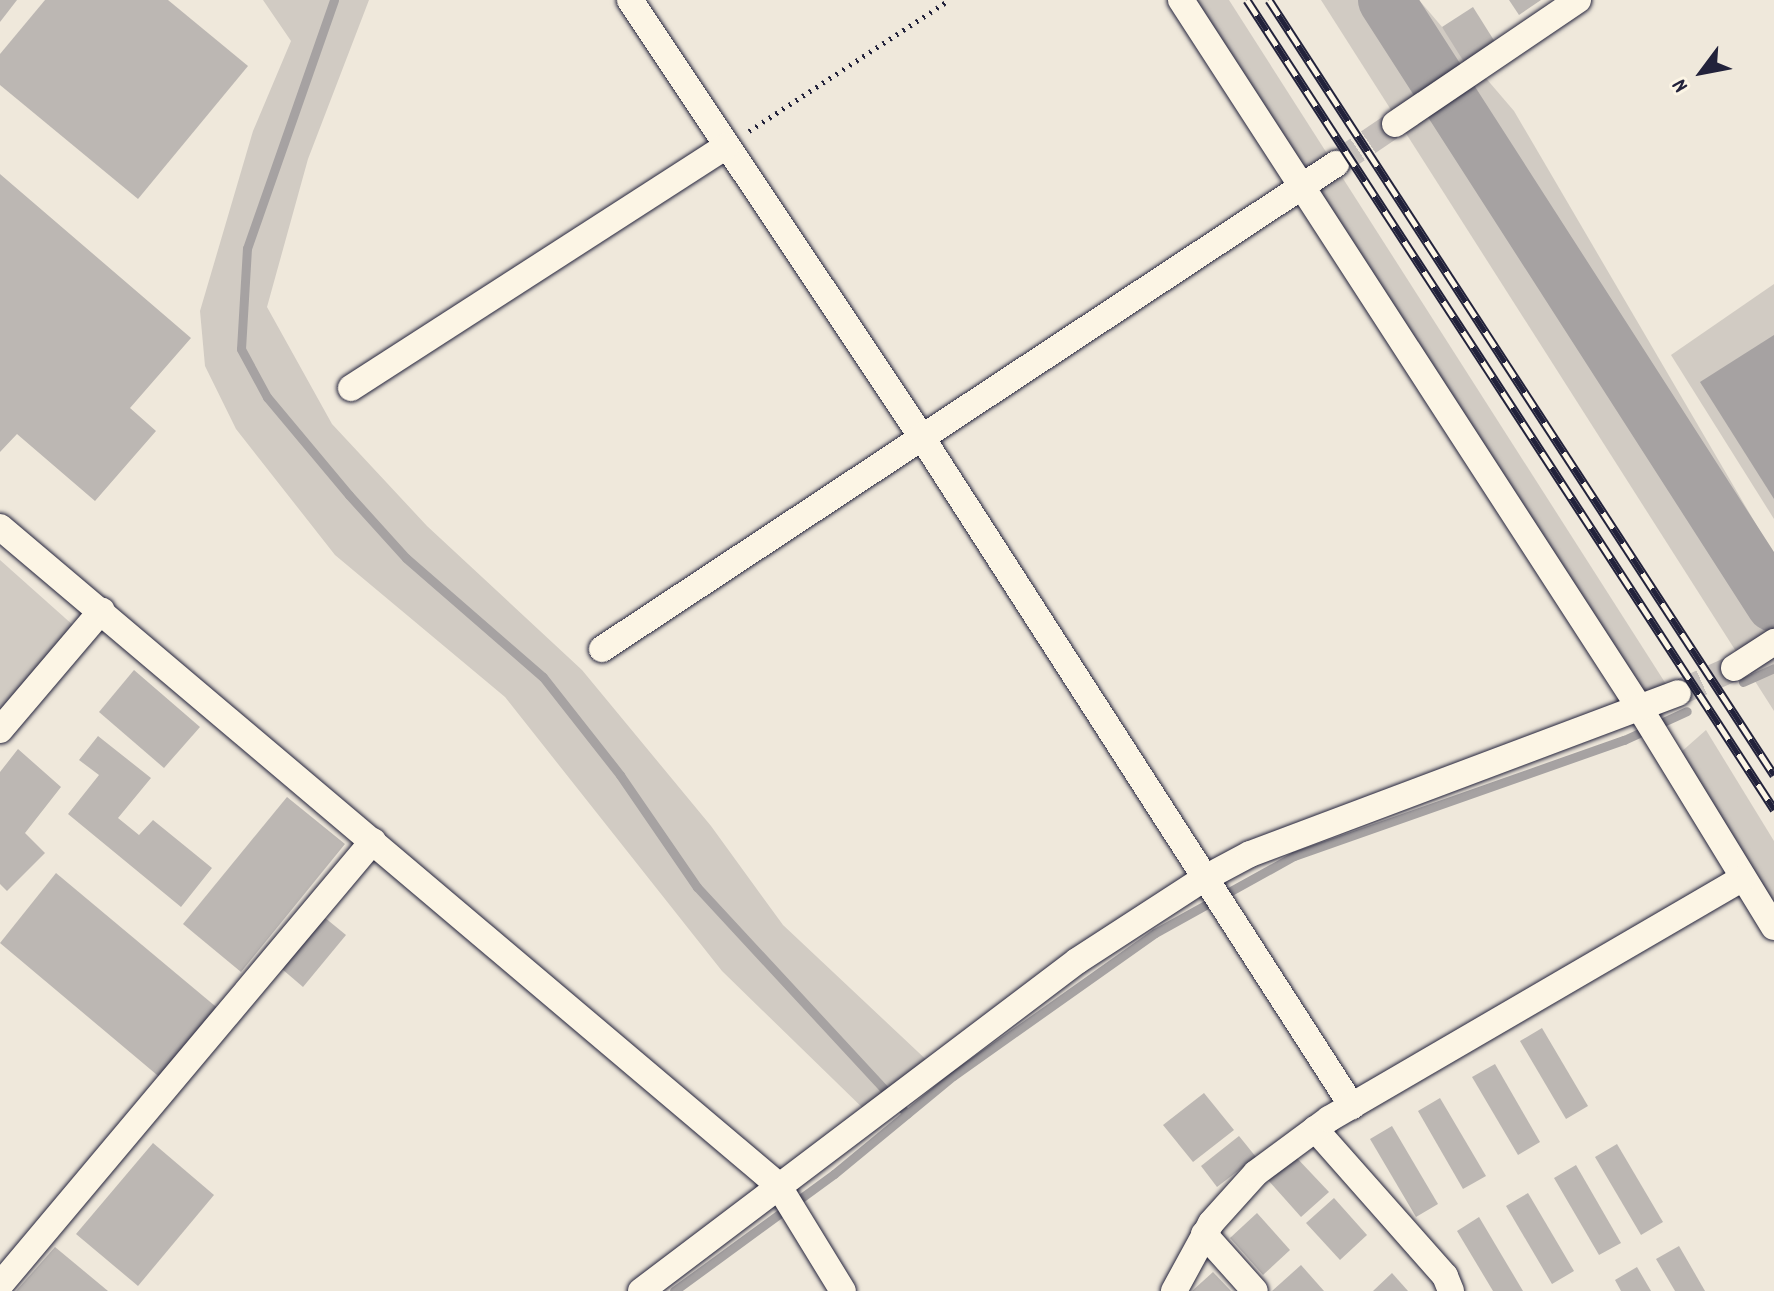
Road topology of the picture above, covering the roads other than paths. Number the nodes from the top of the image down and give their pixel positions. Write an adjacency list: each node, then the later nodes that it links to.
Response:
1 (630, 0): 5 (street)
2 (1181, 0): 7 (street)
3 (1578, 0): 4 (street)
4 (1395, 124)
5 (726, 146): 8 (street); 9 (street)
6 (1336, 164): 7 (street)
7 (1304, 185): 9 (street); 16 (street)
8 (351, 388)
9 (921, 436): 13 (street); 19 (street)
10 (0, 527): 11 (street)
11 (102, 610): 17 (street); 18 (street)
12 (1774, 642): 14 (street)
13 (602, 649)
14 (1734, 668)
15 (1678, 693): 16 (street)
16 (1639, 707): 19 (street); 20 (street)
17 (0, 730)
18 (373, 841): 24 (street); 26 (street)
19 (1205, 878): 22 (street); 24 (street)
20 (1743, 878): 21 (street); 22 (street)
21 (1774, 927)
22 (1352, 1106): 23 (street)
23 (1315, 1129): 25 (street); 31 (street)
24 (778, 1185): 27 (street); 28 (street)
25 (1204, 1234): 29 (street); 30 (street)
26 (0, 1285)
27 (641, 1291)
28 (843, 1291)
29 (1174, 1291)
30 (1255, 1291)
31 (1451, 1291)

